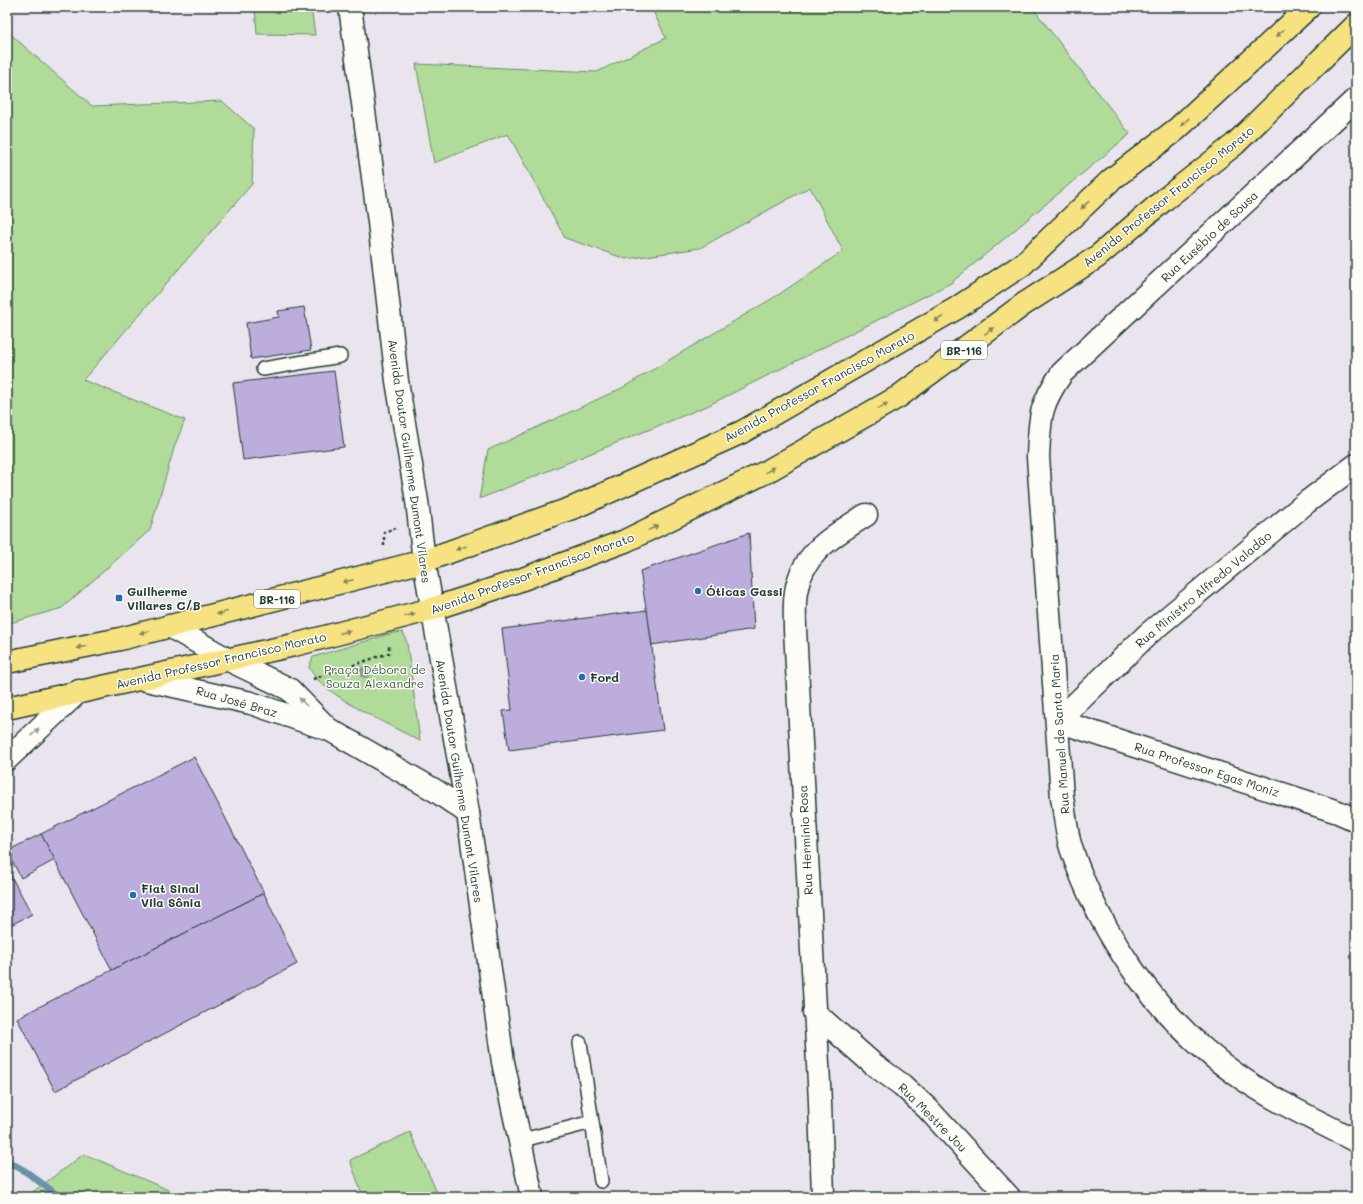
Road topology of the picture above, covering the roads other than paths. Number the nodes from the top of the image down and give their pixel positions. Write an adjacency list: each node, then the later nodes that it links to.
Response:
1 (350, 7): 10 (street, Avenida Doutor Guilherme Dumont Vilares)
2 (1309, 7): 10 (highway, Avenida Professor Francisco Morato / BR-116, one-way to 10)
3 (1356, 25): 11 (highway, Avenida Professor Francisco Morato / BR-116, one-way to 3)
4 (1356, 99): 7 (street, Rua Eusébio de Sousa)
5 (340, 356): 6 (lane)
6 (263, 369)
7 (1062, 373): 18 (street, Rua Manuel de Santa Maria)
8 (1356, 465): 18 (street, Rua Ministro Alfredo Valadão)
9 (866, 515): 23 (street, Rua Hermínio Rosa)
10 (424, 562): 11 (street, Avenida Doutor Guilherme Dumont Vilares); 12 (highway, Avenida Professor Francisco Morato / BR-116, one-way to 12)
11 (432, 609): 13 (highway, Avenida Professor Francisco Morato / BR-116, one-way to 11); 21 (street, Avenida Doutor Guilherme Dumont Vilares)
12 (169, 626): 13 (street, Rua José Braz); 14 (highway, Avenida Professor Francisco Morato / BR-116, one-way to 14)
13 (227, 659): 15 (highway, Avenida Professor Francisco Morato / BR-116); 19 (street, Rua José Braz, one-way to 13)
14 (7, 662)
15 (142, 679): 16 (highway, Avenida Professor Francisco Morato / BR-116); 19 (street, Rua José Braz)
16 (79, 691): 17 (highway, Avenida Professor Francisco Morato / BR-116); 20 (street, one-way to 16)
17 (7, 708)
18 (1058, 721): 22 (street, Rua Professor Egas Moniz); 27 (street, Rua Manuel de Santa Maria)
19 (330, 730): 21 (street, Rua José Braz)
20 (7, 759)
21 (468, 813): 26 (street, Avenida Doutor Guilherme Dumont Vilares)
22 (1356, 820)
23 (814, 1012): 30 (street, Rua Hermínio Rosa); 31 (street, Rua Mestre Jou)
24 (580, 1043): 25 (lane)
25 (592, 1122): 26 (lane); 28 (lane)
26 (519, 1141): 29 (street, Avenida Doutor Guilherme Dumont Vilares)
27 (1356, 1141)
28 (601, 1180)
29 (532, 1197)
30 (823, 1197)
31 (1009, 1197)

